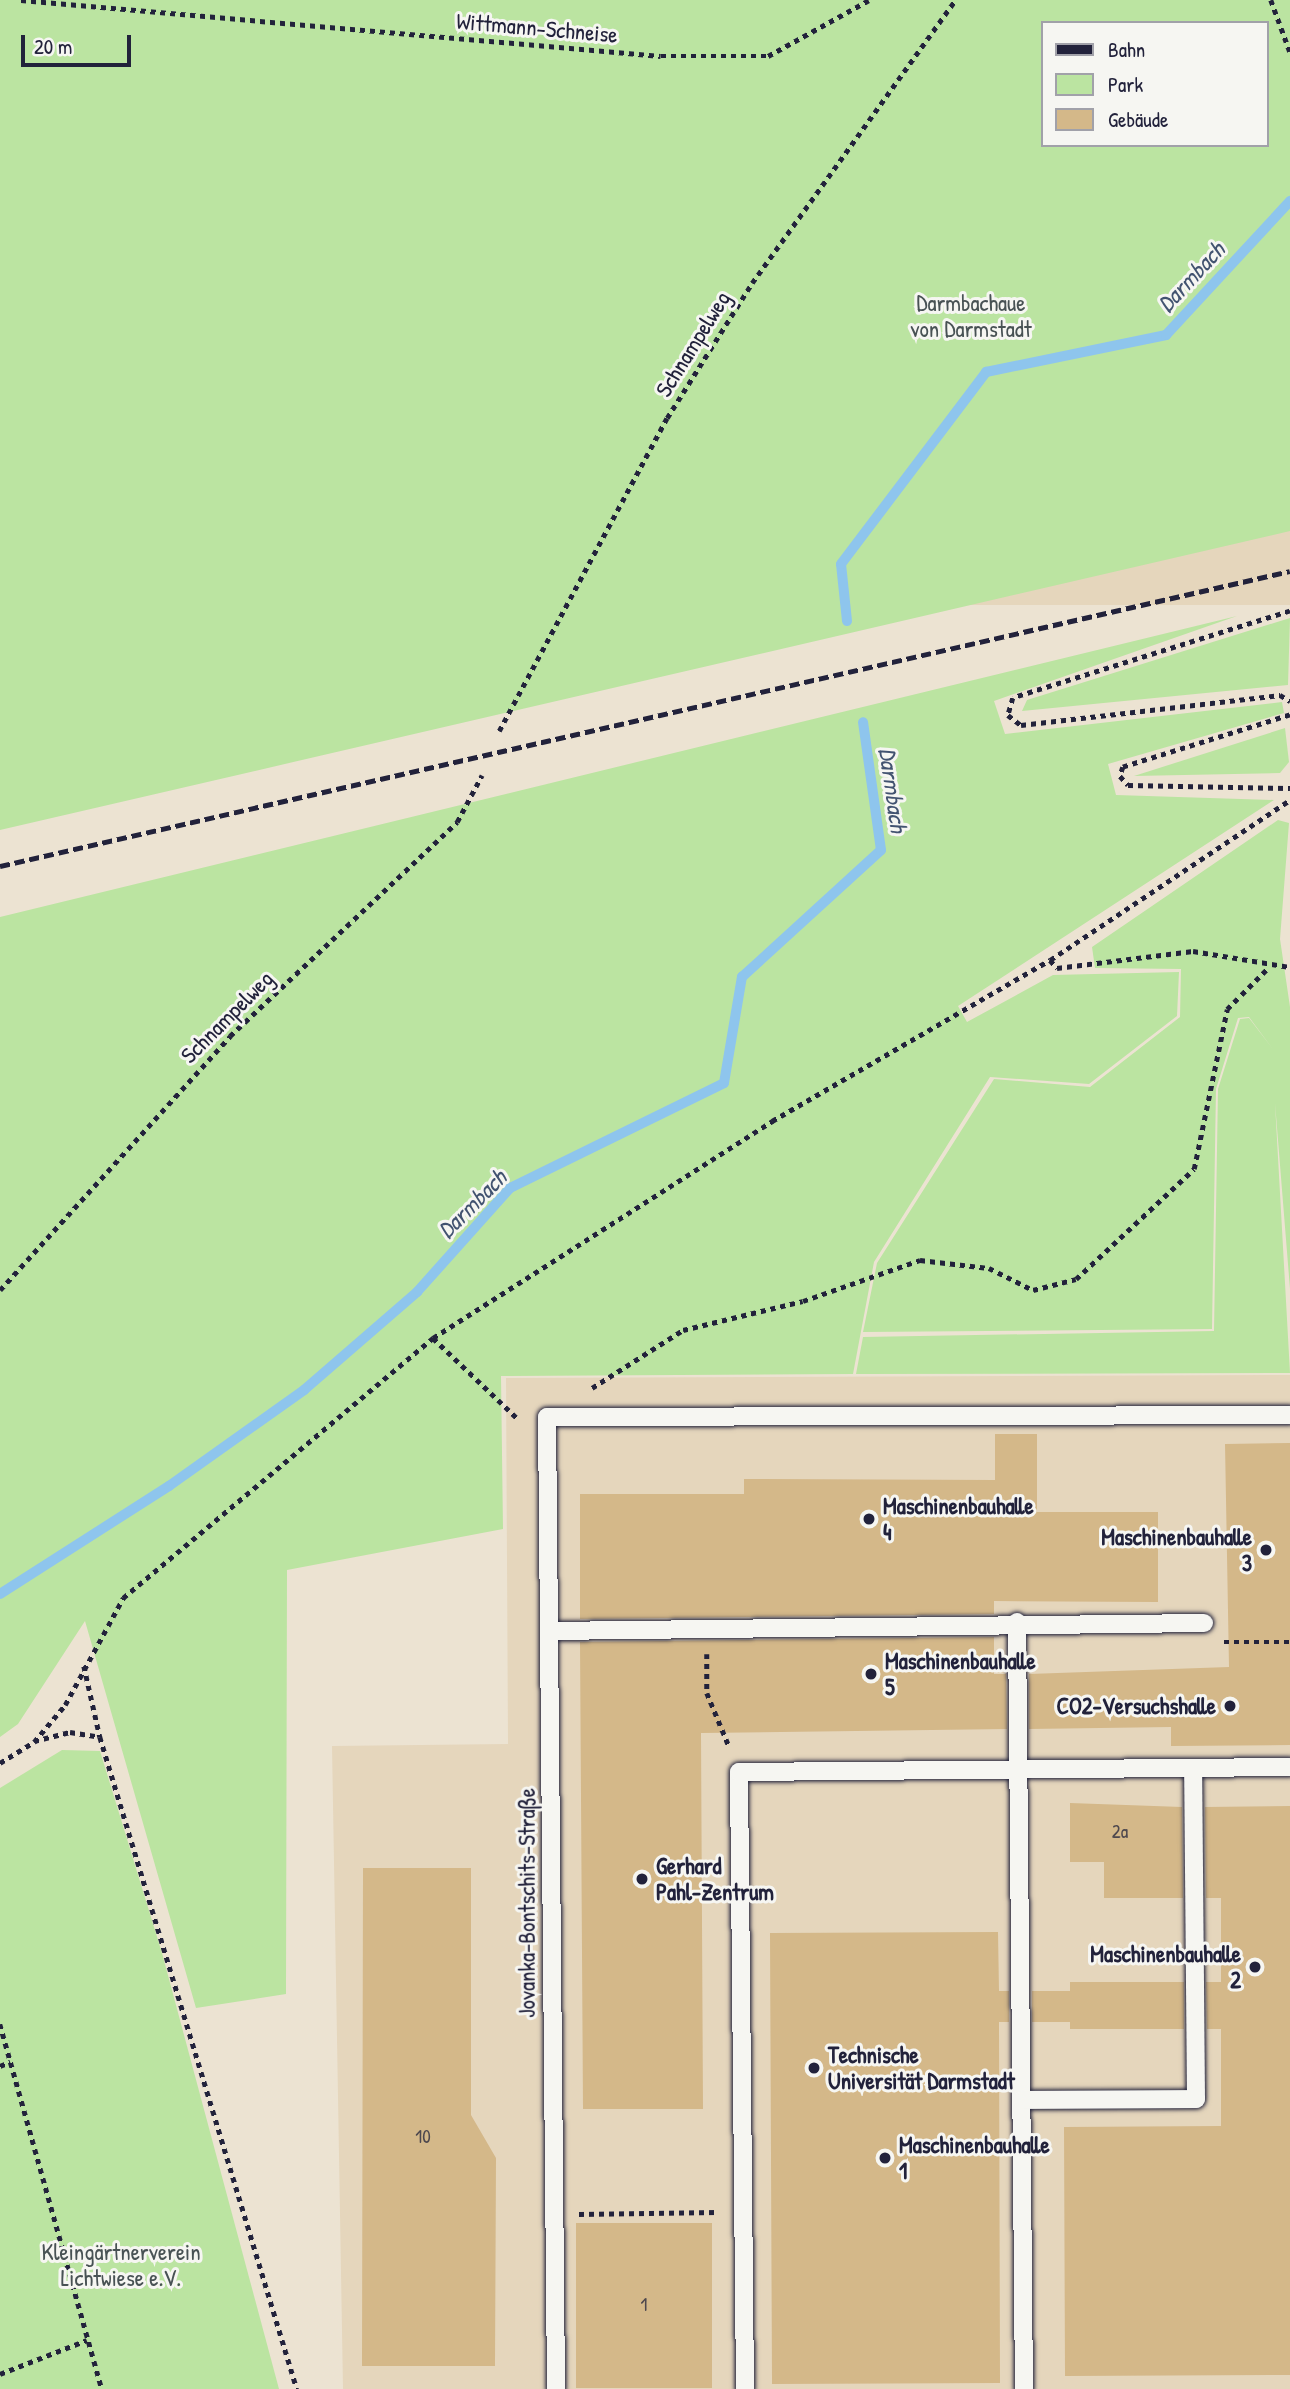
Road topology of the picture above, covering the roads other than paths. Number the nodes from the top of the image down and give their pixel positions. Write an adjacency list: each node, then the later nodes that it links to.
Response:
1 (1290, 1415): 4 (lane, Jovanka-Bontschits-Straße)
2 (1017, 1622): 3 (lane); 4 (lane); 7 (lane)
3 (1204, 1623)
4 (549, 1631): 9 (lane, Jovanka-Bontschits-Straße)
5 (1290, 1767): 6 (lane)
6 (1193, 1768): 7 (lane); 8 (lane)
7 (1019, 1769): 8 (lane); 10 (lane)
8 (1022, 2100): 11 (lane)
9 (556, 2389)
10 (745, 2389)
11 (1024, 2389)

